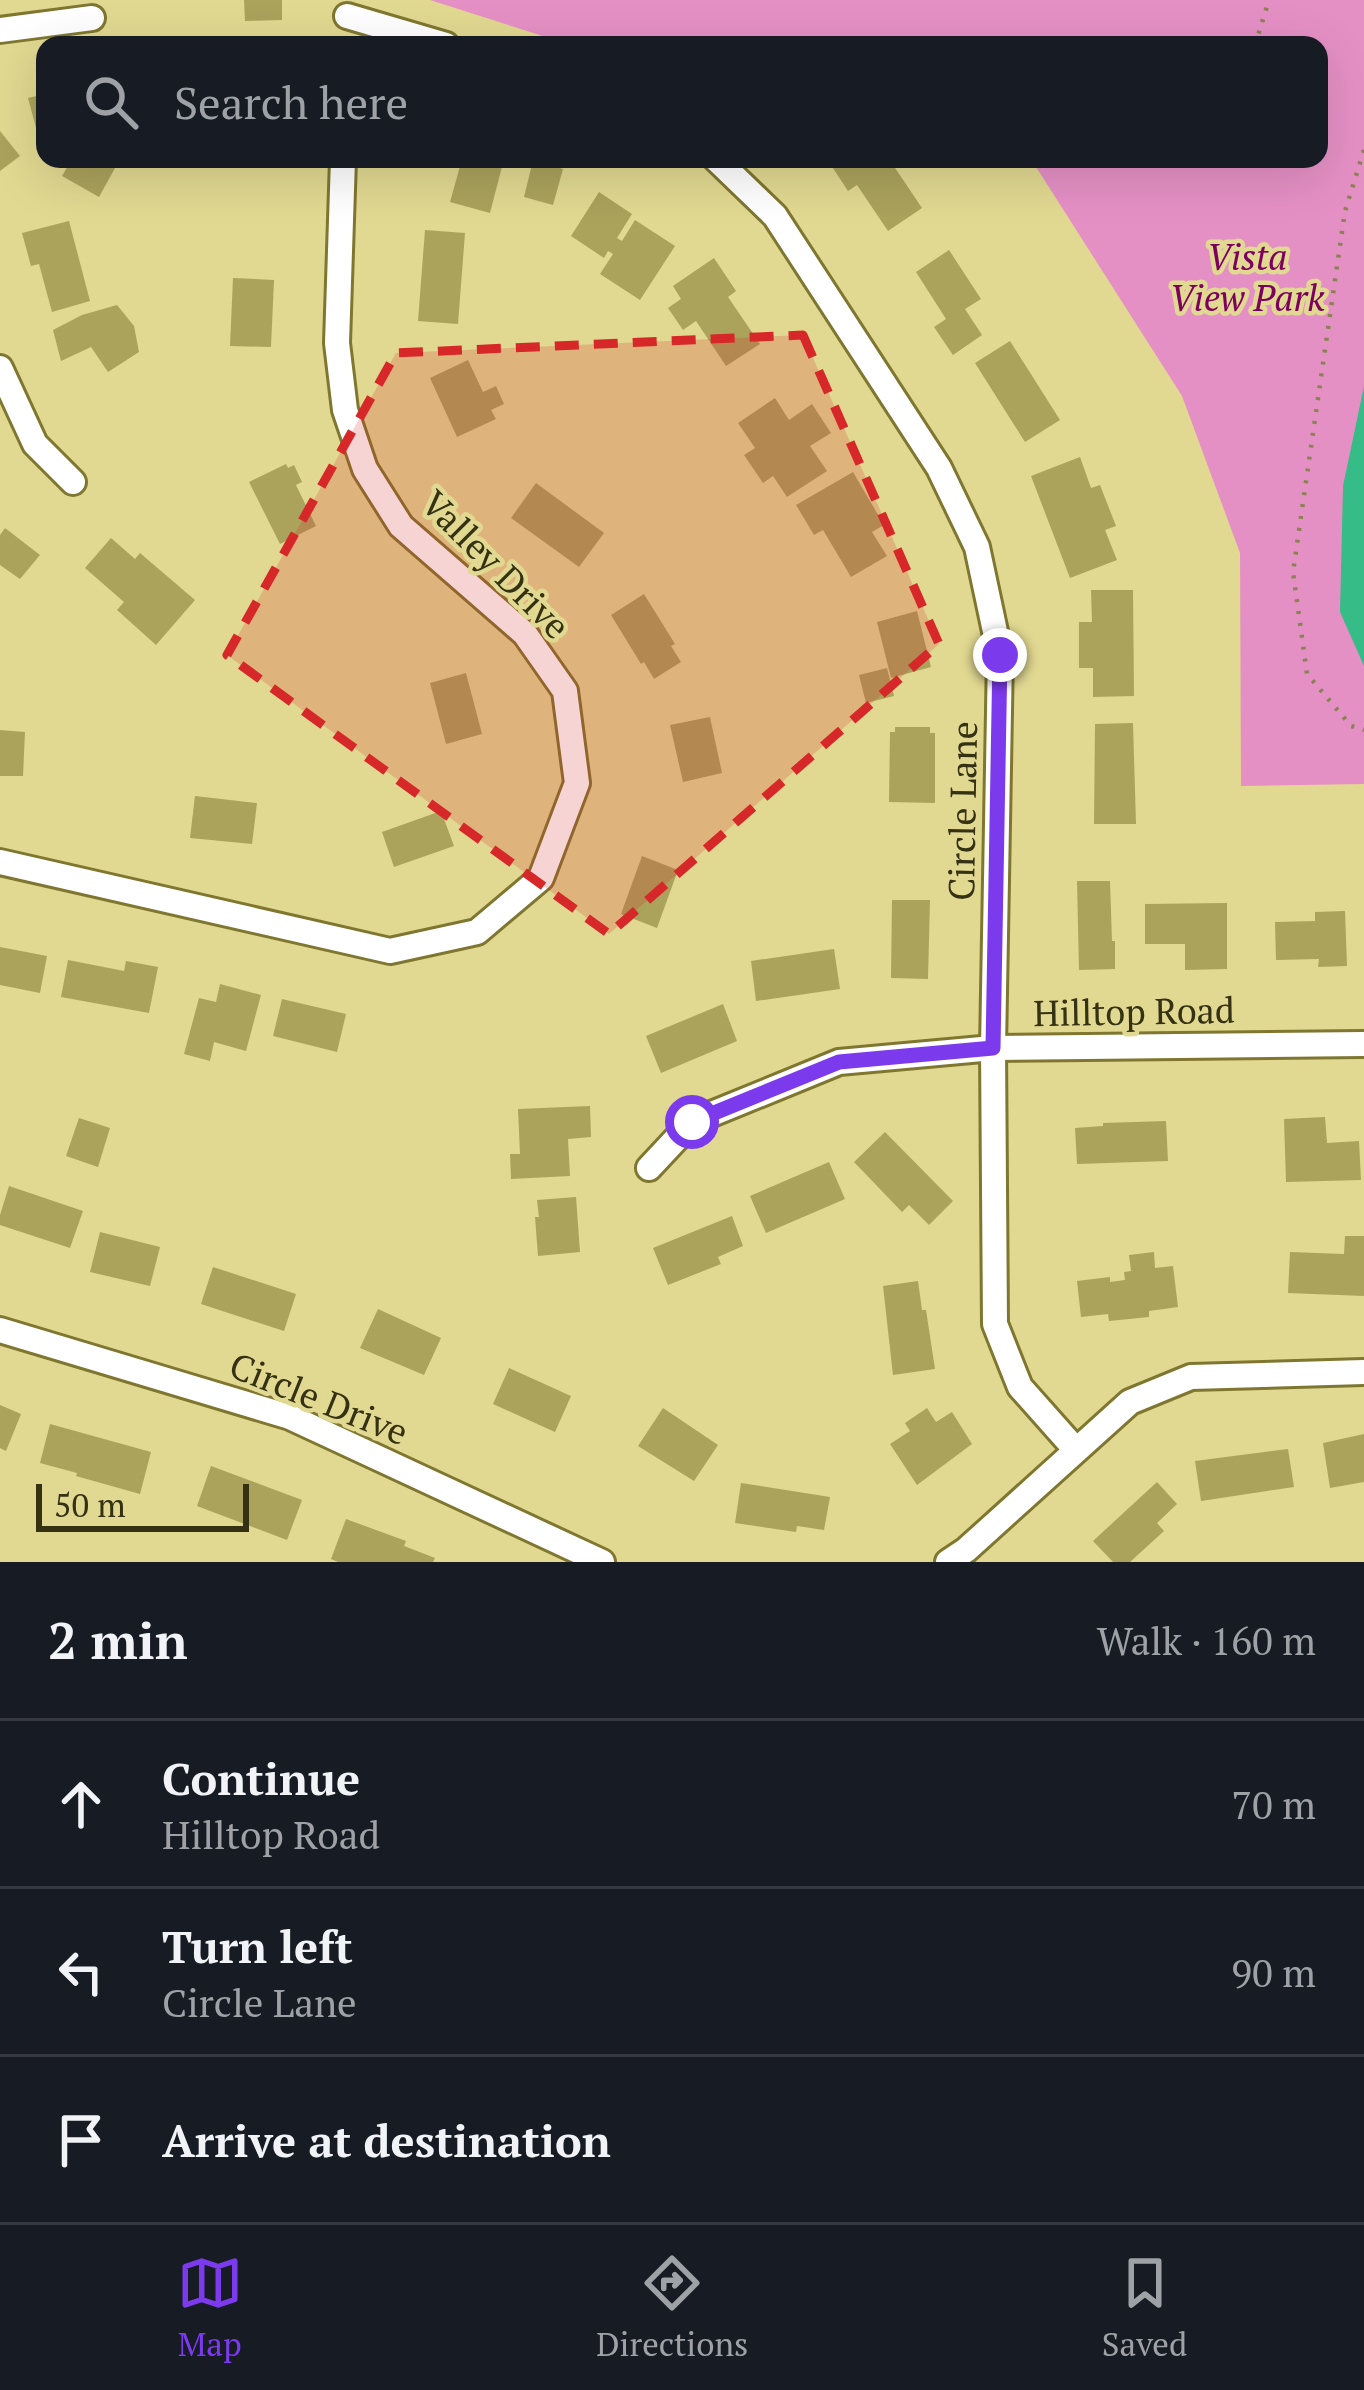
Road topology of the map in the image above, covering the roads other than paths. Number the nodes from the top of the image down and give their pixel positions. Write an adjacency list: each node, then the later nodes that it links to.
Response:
1 (349, 8): 4 (street)
2 (92, 18): 3 (street)
3 (0, 30)
4 (422, 36)
5 (343, 168): 9 (street, Valley Drive)
6 (725, 168): 11 (street, Circle Lane)
7 (0, 368): 8 (street)
8 (74, 482)
9 (0, 862)
10 (1364, 1045): 11 (street, Hilltop Road)
11 (993, 1048): 12 (street, Hilltop Road); 15 (street, Circle Lane)
12 (649, 1168)
13 (0, 1330): 16 (street, Circle Drive)
14 (1364, 1372): 15 (street)
15 (1076, 1450): 17 (street)
16 (602, 1562)
17 (948, 1562)

